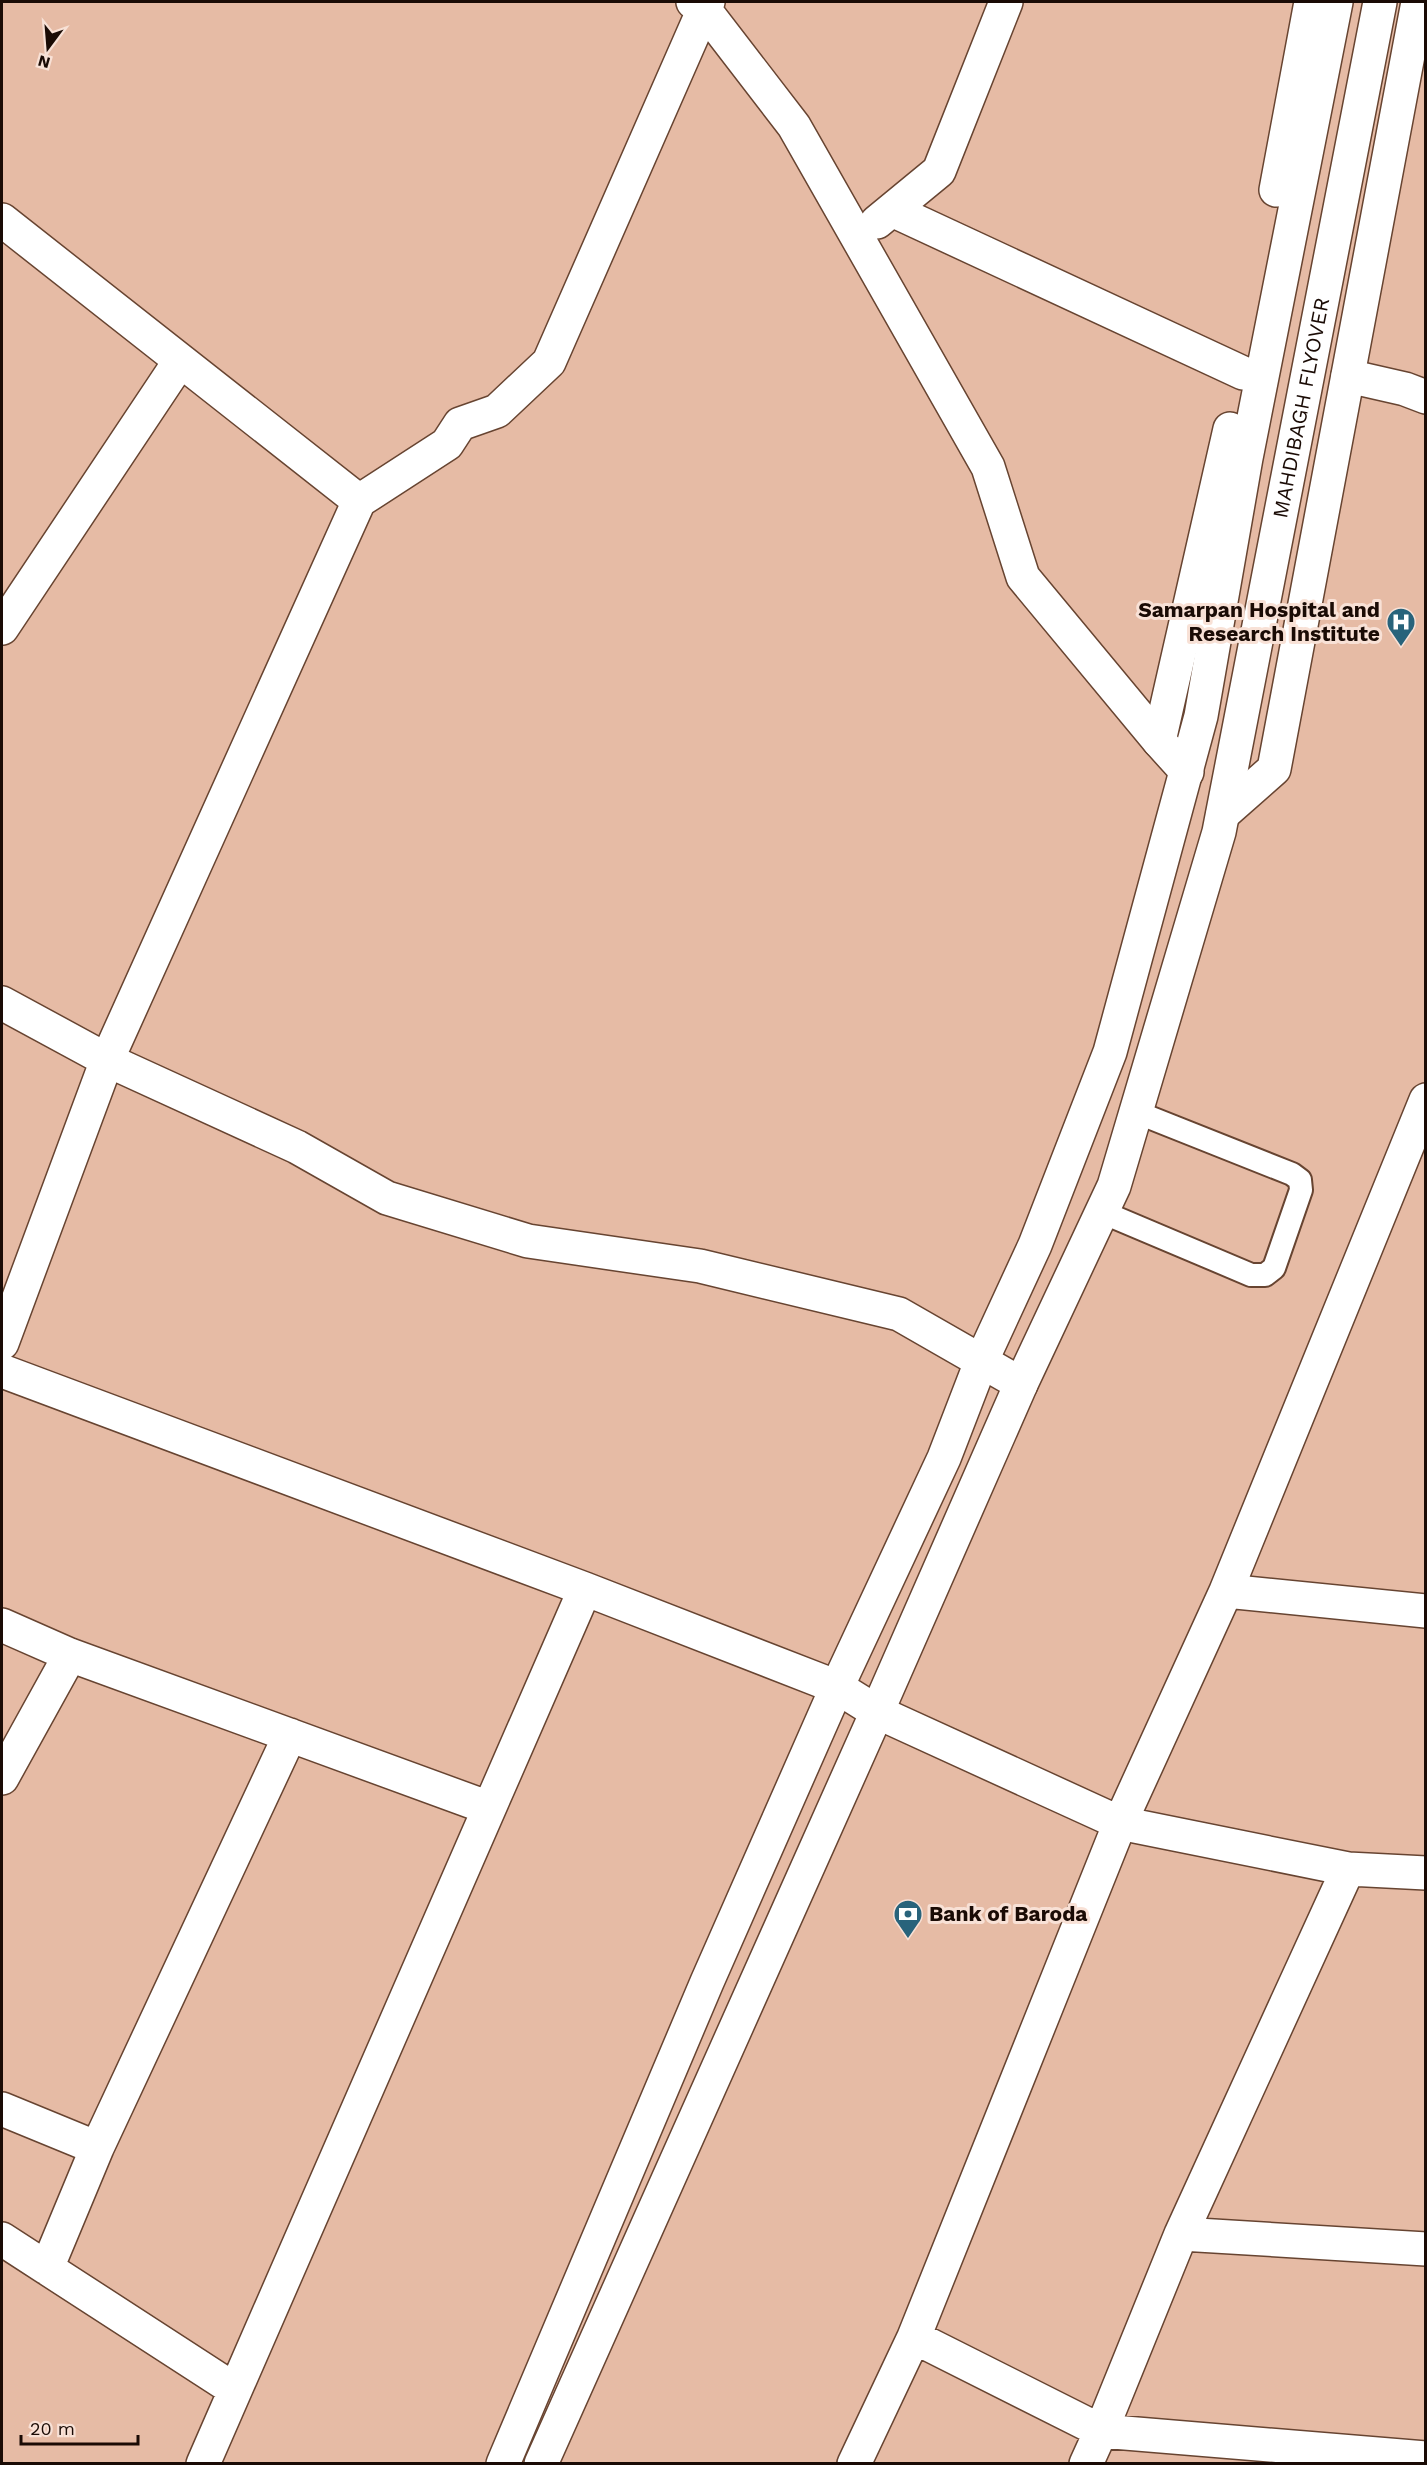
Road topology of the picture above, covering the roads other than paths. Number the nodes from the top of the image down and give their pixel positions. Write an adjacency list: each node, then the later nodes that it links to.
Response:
1 (1006, 2): 7 (street)
2 (1311, 2): 11 (street)
3 (1336, 2): 17 (street)
4 (1380, 2): 18 (street, MAHDIBAGH FLYOVER)
5 (1418, 2): 12 (street)
6 (702, 4): 9 (street); 14 (street)
7 (892, 210): 9 (street); 11 (street)
8 (2, 223): 10 (street)
9 (857, 238): 16 (street)
10 (180, 361): 14 (street); 15 (street)
11 (1243, 373): 16 (street)
12 (1348, 376): 13 (street); 18 (street)
13 (1425, 397)
14 (359, 501): 20 (street)
15 (2, 627)
16 (1159, 741): 17 (street)
17 (1187, 772): 26 (street)
18 (1223, 814): 22 (street, MAHDIBAGH FLYOVER)
19 (2, 1003): 20 (street)
20 (107, 1060): 24 (street); 26 (street)
21 (1425, 1100): 30 (street)
22 (1136, 1112): 23 (street, MAHDIBAGH FLYOVER); 23 (lane)
23 (1102, 1212): 28 (street, MAHDIBAGH FLYOVER)
24 (11, 1287): 25 (street)
25 (2, 1343)
26 (981, 1362): 28 (street); 34 (street)
27 (2, 1371): 29 (street)
28 (1021, 1384): 35 (street, MAHDIBAGH FLYOVER)
29 (585, 1589): 34 (street); 38 (street)
30 (1226, 1591): 31 (street); 39 (street)
31 (1425, 1611)
32 (2, 1625): 33 (street)
33 (70, 1655): 36 (street); 37 (street)
34 (837, 1687): 35 (street); 53 (street)
35 (877, 1712): 39 (street); 54 (street, MAHDIBAGH FLYOVER)
36 (290, 1735): 38 (street); 43 (street)
37 (2, 1778)
38 (489, 1808): 49 (street)
39 (1120, 1823): 40 (street); 48 (street)
40 (1348, 1869): 41 (street); 44 (street)
41 (1425, 1873)
42 (2, 2109): 43 (street)
43 (97, 2148): 47 (street)
44 (1181, 2234): 46 (street); 50 (street)
45 (2, 2239): 47 (street)
46 (1425, 2249)
47 (47, 2268): 49 (street)
48 (914, 2337): 50 (street); 55 (street)
49 (235, 2391): 52 (street)
50 (1101, 2431): 51 (street); 56 (street)
51 (1425, 2458)
52 (203, 2463)
53 (503, 2463)
54 (541, 2463)
55 (854, 2463)
56 (1086, 2463)

